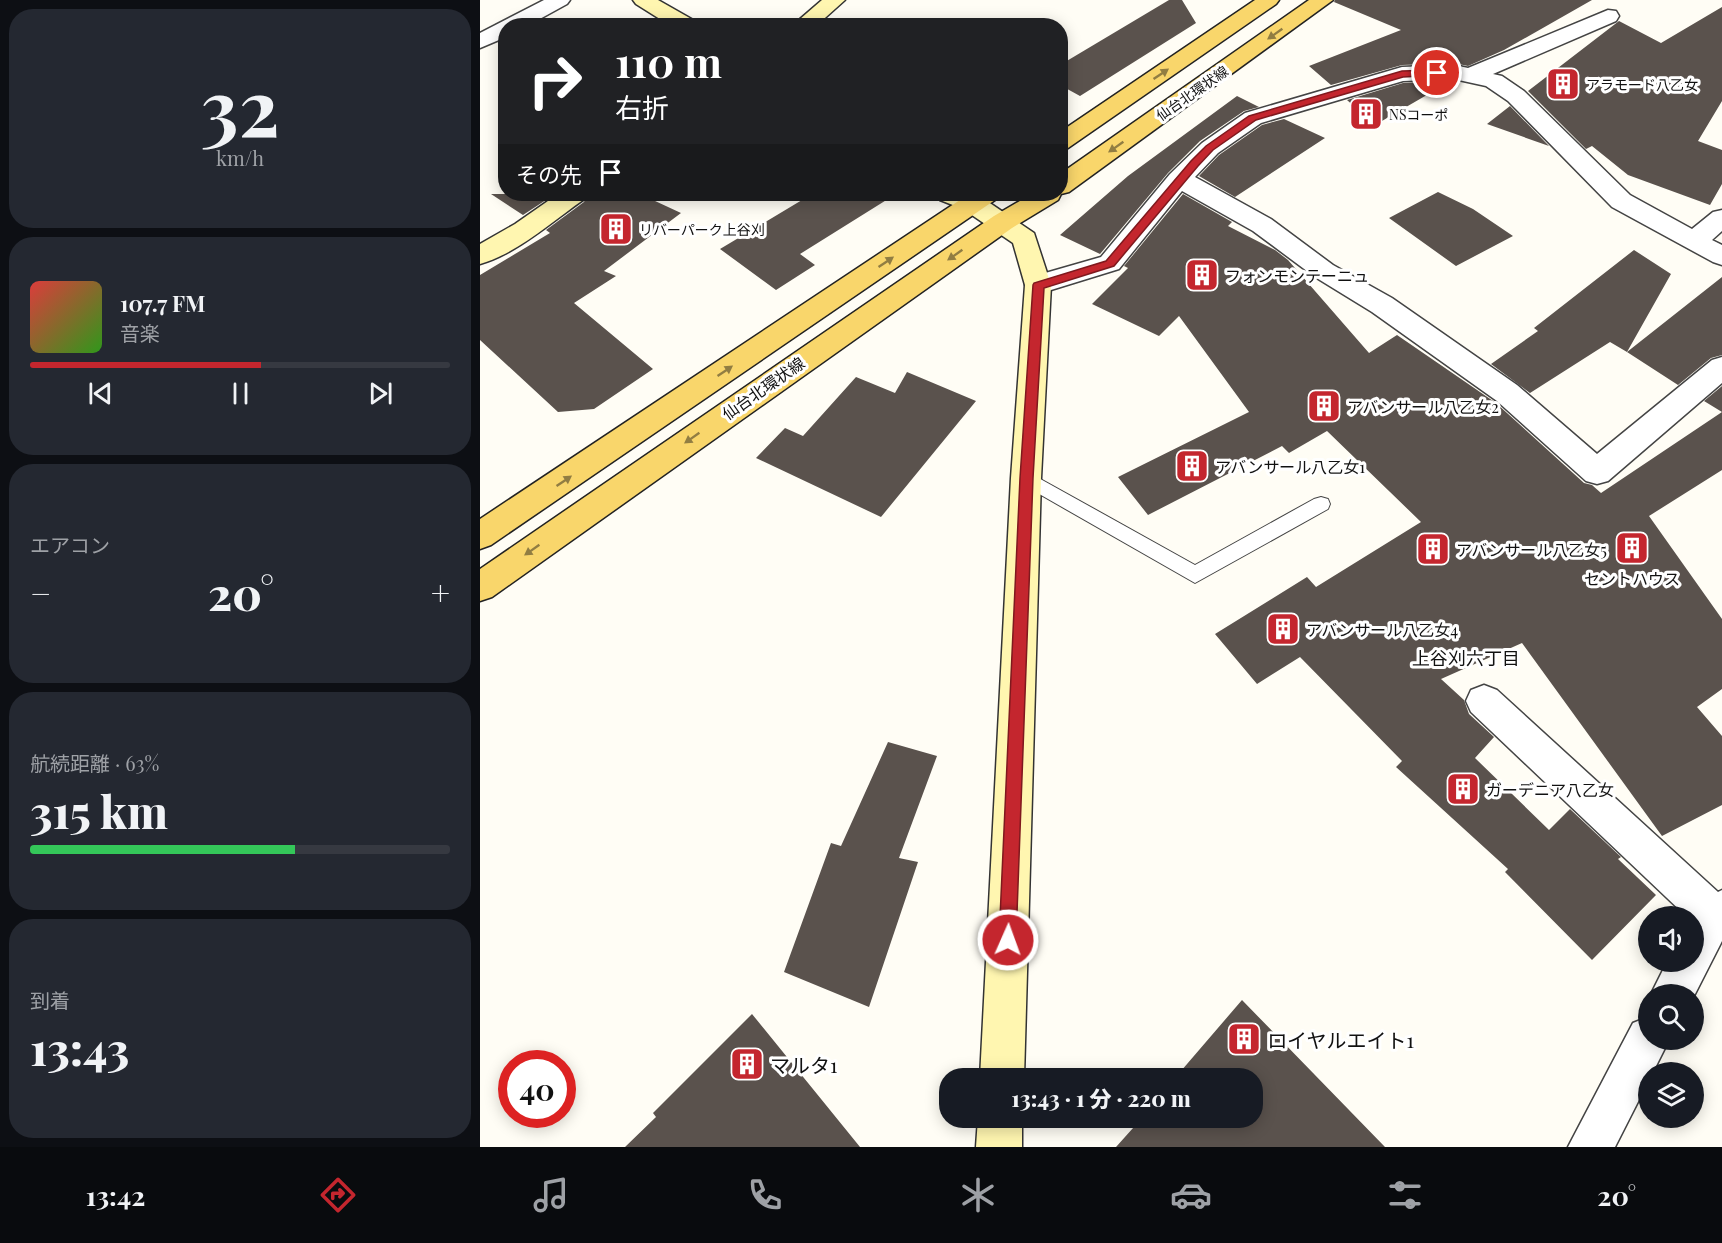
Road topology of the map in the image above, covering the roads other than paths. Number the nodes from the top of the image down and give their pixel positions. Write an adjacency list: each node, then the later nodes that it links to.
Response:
1 (560, 0): 7 (street)
2 (642, 0): 8 (street)
3 (835, 0): 9 (street)
4 (1269, 0): 13 (main road, 仙台北環状線, one-way to 4)
5 (1323, 0): 15 (main road, 仙台北環状線, one-way to 15)
6 (1608, 16): 12 (street)
7 (525, 18)
8 (673, 18)
9 (812, 18)
10 (498, 32): 11 (street)
11 (480, 41)
12 (1472, 75): 14 (street); 20 (street)
13 (1068, 137)
14 (1179, 179): 23 (street); 24 (street)
15 (1068, 180)
16 (564, 201): 21 (street)
17 (994, 201): 18 (main road, 仙台北環状線)
18 (978, 203): 23 (street); 27 (main road, 仙台北環状線, one-way to 18); 28 (main road, 仙台北環状線, one-way to 28)
19 (1722, 218): 20 (street)
20 (1694, 241): 22 (street)
21 (480, 255)
22 (1722, 256)
23 (1038, 285): 25 (street)
24 (1722, 367)
25 (1026, 478): 26 (lane); 33 (street)
26 (1321, 504)
27 (480, 536)
28 (480, 587)
29 (1484, 701): 30 (street)
30 (1718, 912): 31 (street)
31 (1704, 936)
32 (1642, 1050): 36 (street)
33 (1002, 1068)
34 (1000, 1128): 35 (street)
35 (999, 1147)
36 (1591, 1147)

